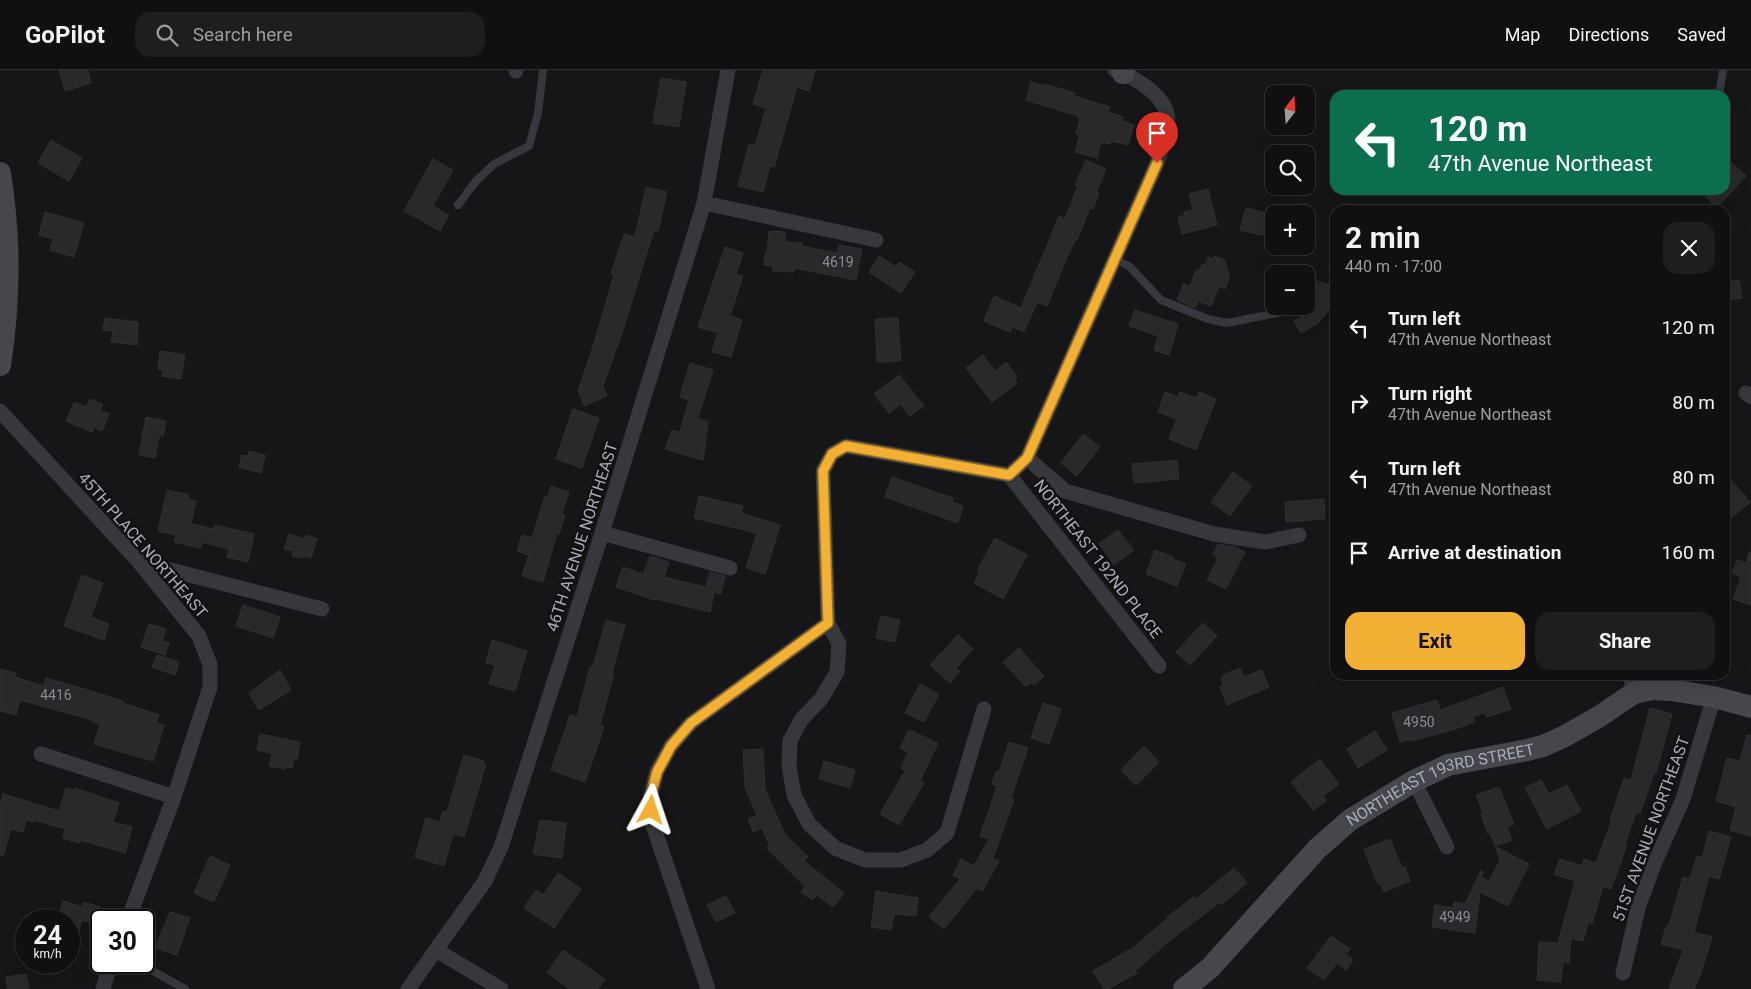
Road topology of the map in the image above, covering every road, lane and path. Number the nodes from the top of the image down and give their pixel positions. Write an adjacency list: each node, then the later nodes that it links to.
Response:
1 (543, 70): 8 (lane)
2 (728, 70): 7 (street, 46TH AVENUE NORTHEAST)
3 (1724, 70): 5 (lane)
4 (1120, 71): 10 (street)
5 (1720, 90)
6 (0, 173): 12 (street)
7 (704, 203): 9 (street); 16 (street, 46TH AVENUE NORTHEAST)
8 (458, 206)
9 (876, 240)
10 (1115, 259): 11 (lane); 14 (street)
11 (1269, 315)
12 (0, 365)
13 (0, 411): 18 (street, 45TH PLACE NORTHEAST)
14 (1027, 458): 15 (street); 17 (street)
15 (1009, 475): 21 (street); 22 (street, NORTHEAST 192ND PLACE)
16 (602, 533): 19 (street); 32 (street, 46TH AVENUE NORTHEAST)
17 (1299, 535)
18 (139, 562): 20 (street); 29 (street, 45TH PLACE NORTHEAST)
19 (730, 568)
20 (322, 609)
21 (828, 623): 26 (street); 40 (street)
22 (1159, 666)
23 (1632, 684): 24 (street, NORTHEAST 193RD STREET); 28 (street, NORTHEAST 193RD STREET)
24 (1714, 697): 25 (street, NORTHEAST 193RD STREET); 34 (street, 51ST AVENUE NORTHEAST)
25 (1751, 707)
26 (984, 709)
27 (41, 754): 29 (street)
28 (1414, 781): 30 (street); 41 (street, NORTHEAST 193RD STREET)
29 (174, 797): 31 (street, 45TH PLACE NORTHEAST)
30 (1447, 847)
31 (132, 909)
32 (436, 950): 38 (street, 46TH AVENUE NORTHEAST); 39 (street)
33 (155, 972): 37 (lane)
34 (1622, 973)
35 (108, 974): 36 (street)
36 (104, 989)
37 (185, 989)
38 (408, 989)
39 (501, 989)
40 (708, 989)
41 (1184, 989)

